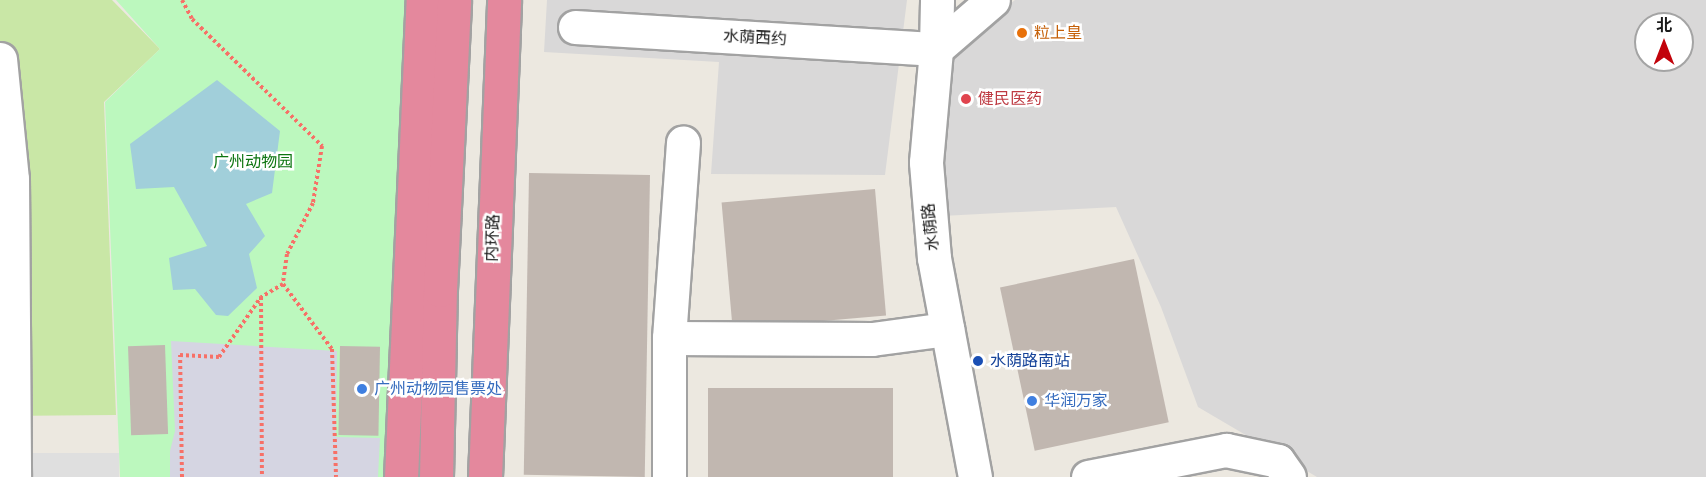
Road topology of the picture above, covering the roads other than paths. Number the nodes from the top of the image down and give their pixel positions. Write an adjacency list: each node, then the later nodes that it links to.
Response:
1 (423, 0): 13 (highway)
2 (454, 0): 14 (highway)
3 (504, 0): 15 (highway, 内环路)
4 (937, 0): 7 (street, 水荫路)
5 (993, 0): 7 (street)
6 (575, 27): 7 (street, 水荫西约)
7 (936, 49): 10 (street, 水荫路)
8 (0, 59): 12 (street)
9 (683, 142): 11 (street)
10 (947, 330): 11 (street); 17 (street, 水荫路)
11 (669, 338): 16 (street)
12 (14, 477)
13 (401, 477)
14 (436, 477)
15 (485, 477)
16 (669, 477)
17 (975, 477)
18 (1088, 477): 19 (street)
19 (1289, 477)

